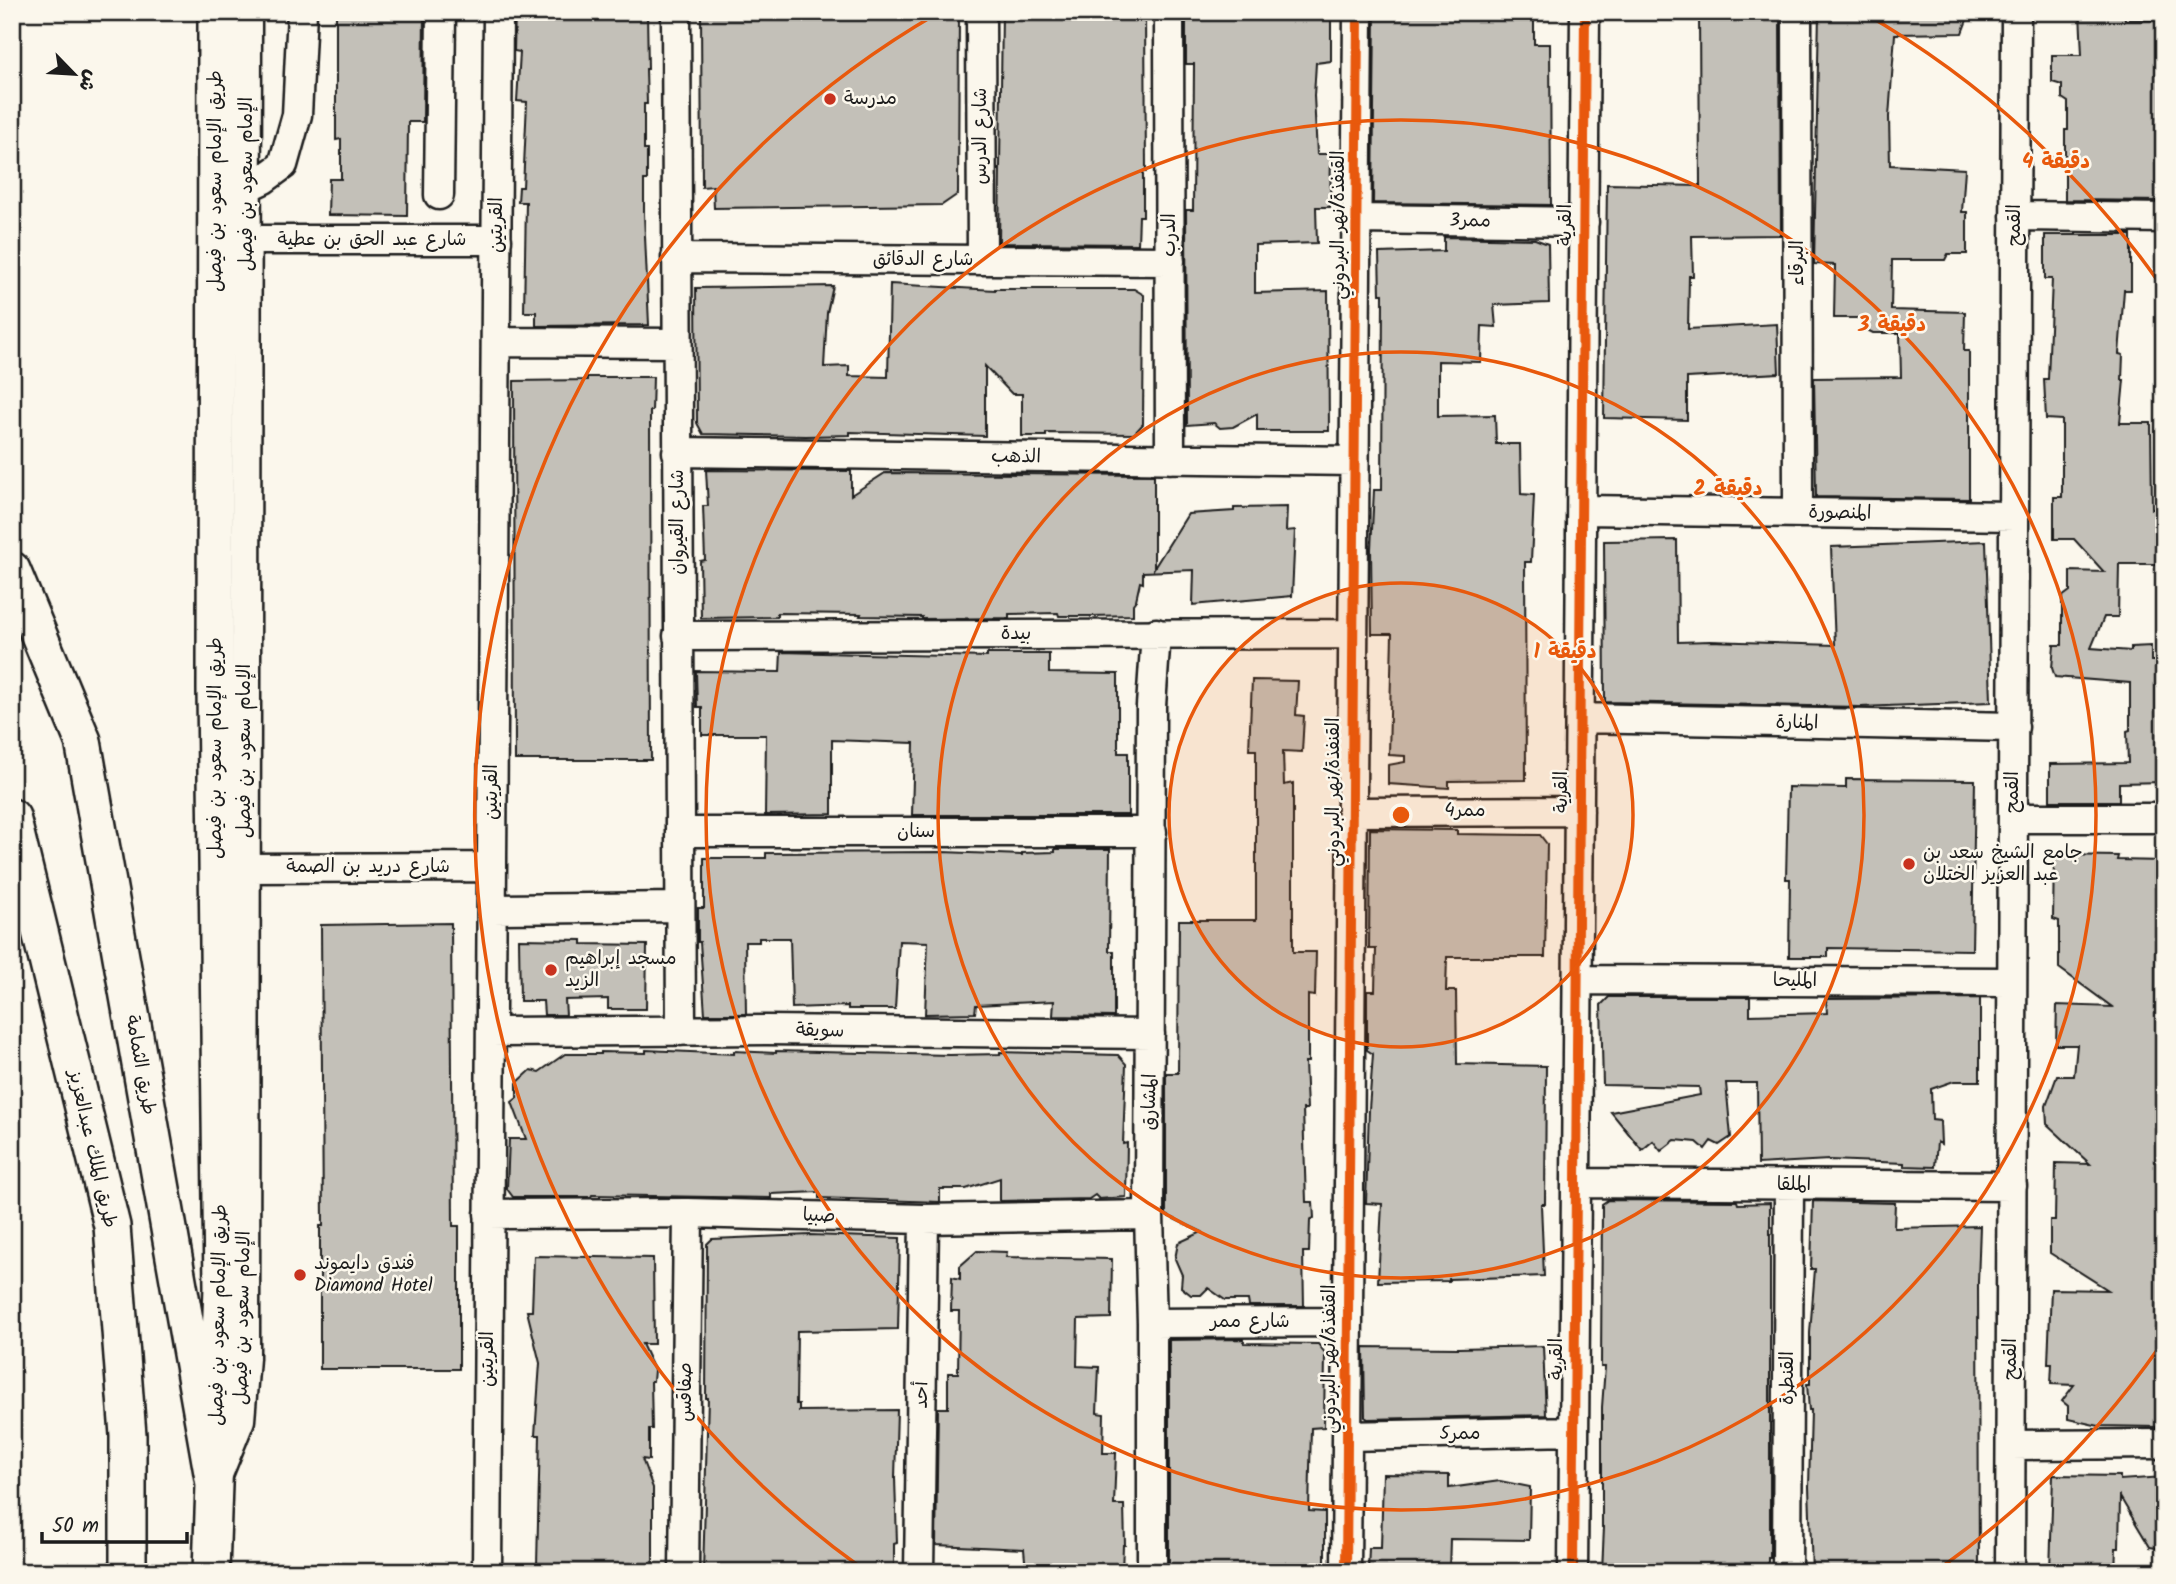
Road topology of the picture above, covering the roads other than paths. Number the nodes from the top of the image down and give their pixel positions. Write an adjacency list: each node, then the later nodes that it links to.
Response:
1 (216, 12): 67 (main road, طريق الإمام سعود بن فيصل)
2 (247, 12): 13 (street, الإمام سعود بن فيصل)
3 (302, 12): 13 (street)
4 (441, 12): 14 (street)
5 (498, 12): 20 (street, القريتين)
6 (676, 12): 21 (street, شارع القيروان)
7 (981, 12): 22 (street, شارع الدرس)
8 (1169, 12): 23 (street, الدرب)
9 (1358, 12): 17 (street, القنفذة/نهر البردوني)
10 (1585, 12): 18 (street, القرية)
11 (1797, 12): 30 (street, البرقاء)
12 (2016, 12): 15 (street, القمح)
13 (247, 187): 19 (street, الإمام سعود بن فيصل)
14 (439, 195)
15 (2015, 216): 16 (street); 31 (street, القمح)
16 (2164, 218)
17 (1356, 219): 18 (street, ممر3); 28 (street, القنفذة/نهر البردوني)
18 (1584, 222): 29 (street, القرية)
19 (247, 240): 20 (street, شارع عبد الحق بن عطية); 46 (street, الإمام سعود بن فيصل)
20 (497, 240): 24 (street, القريتين)
21 (676, 258): 22 (street, شارع الدقائق); 25 (street, شارع القيروان)
22 (982, 260): 23 (street, شارع الدقائق)
23 (1170, 261): 27 (street, الدرب)
24 (496, 342): 25 (street); 45 (street, القريتين)
25 (677, 342): 26 (street, شارع القيروان)
26 (677, 452): 27 (street, الذهب); 35 (street, شارع القيروان)
27 (1170, 459): 28 (street, الذهب)
28 (1354, 461): 34 (street, القنفذة/نهر البردوني)
29 (1581, 510): 30 (street, المنصورة); 36 (street, القرية)
30 (1798, 513): 31 (street, المنصورة)
31 (2014, 516): 37 (street, القمح)
32 (12, 570): 67 (main road, طريق الثمامة)
33 (1156, 633): 34 (street, بيدة); 35 (street, بيدة); 44 (street, المشارق)
34 (1353, 634): 39 (street, القنفذة/نهر البردوني)
35 (678, 636): 43 (street, شارع القيروان)
36 (1580, 718): 37 (street, المنارة); 38 (street, القرية)
37 (2014, 727): 41 (street, القمح)
38 (1579, 811): 39 (street, ممر4); 49 (street, القرية)
39 (1352, 812): 61 (street, القنفذة/نهر البردوني)
40 (12, 817): 68 (main road, طريق الملك عبدالعزيز)
41 (2013, 818): 42 (street); 50 (street, القمح)
42 (2164, 818)
43 (680, 832): 44 (street, سنان); 47 (street, شارع القيروان)
44 (1152, 832): 53 (street, المشارق)
45 (492, 867): 46 (street, شارع دريد بن الصمة); 48 (street, القريتين)
46 (245, 868): 67 (street, الإمام سعود بن فيصل)
47 (680, 907): 48 (street); 51 (street, شارع القيروان)
48 (492, 909): 52 (street, القريتين)
49 (1577, 980): 50 (street, المليحا); 54 (street, القرية)
50 (2012, 982): 56 (street, القمح)
51 (681, 1031): 52 (street, سويقة); 53 (street, سويقة)
52 (491, 1032): 58 (street, القريتين)
53 (1150, 1034): 59 (street, المشارق)
54 (1576, 1183): 55 (street, الملقا); 63 (street, القرية)
55 (1789, 1185): 56 (street, الملقا); 76 (street, القنطرة)
56 (2012, 1186): 66 (street, القمح)
57 (688, 1213): 58 (street, صبيا); 60 (street, صبيا); 71 (street, صفاقس)
58 (489, 1214): 70 (street, القريتين)
59 (1149, 1214): 60 (street, صبيا); 62 (street, المشارق)
60 (924, 1219): 72 (street, أحد)
61 (1348, 1322): 62 (street, شارع ممر); 64 (street, القنفذة/نهر البردوني)
62 (1152, 1323): 73 (street, المشارق)
63 (1574, 1431): 64 (street, ممر5); 75 (street, القرية)
64 (1347, 1436): 74 (street, القنفذة/نهر البردوني)
65 (2164, 1444): 66 (street)
66 (2011, 1446): 77 (street, القمح)
67 (214, 1484): 69 (main road, طريق الثمامة)
68 (128, 1572)
69 (211, 1572)
70 (487, 1572)
71 (684, 1572)
72 (919, 1572)
73 (1152, 1572)
74 (1346, 1572)
75 (1573, 1572)
76 (1787, 1572)
77 (2010, 1572)

